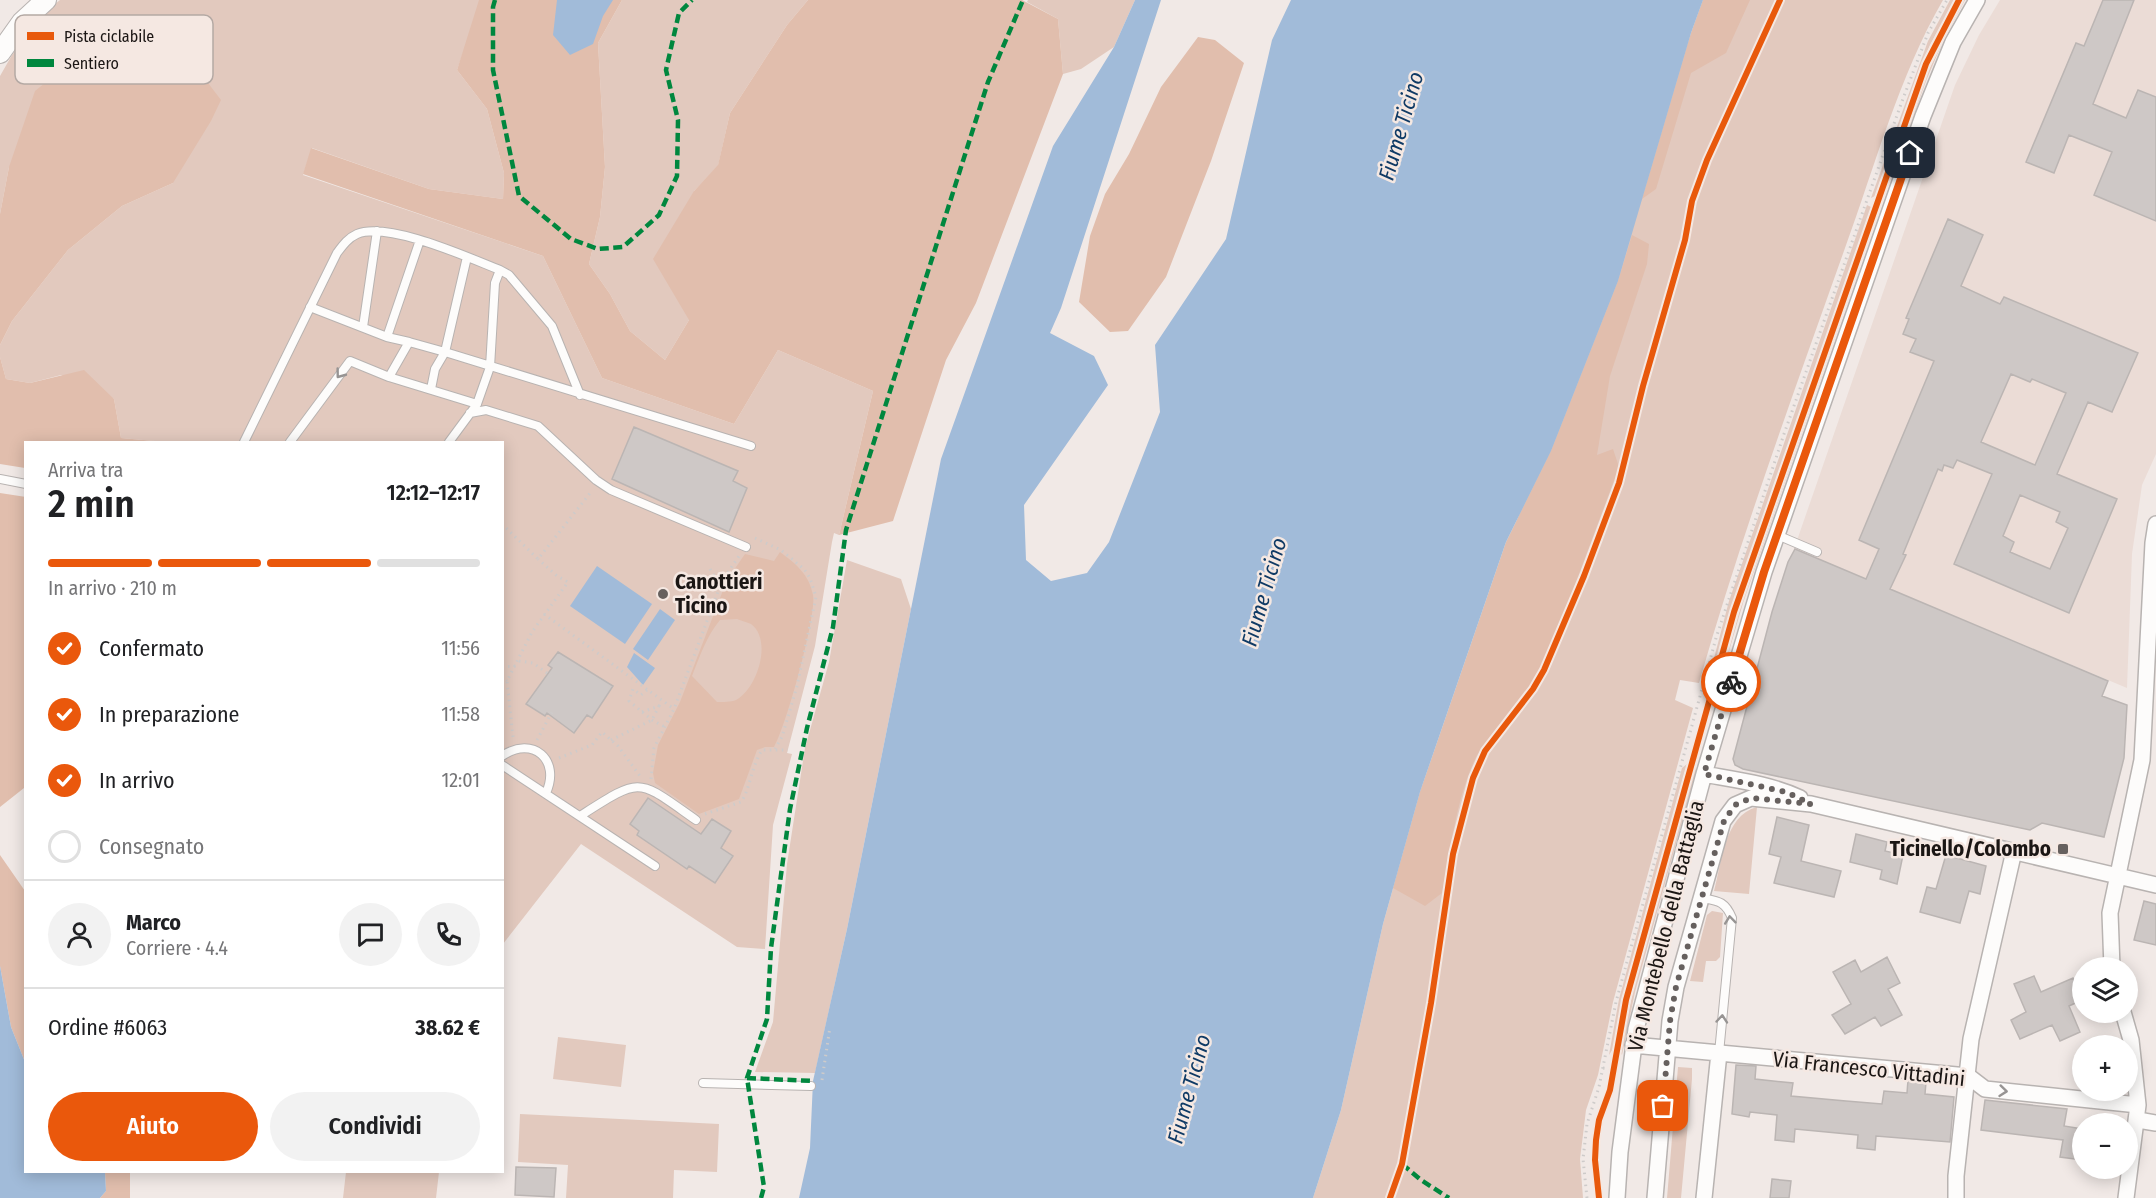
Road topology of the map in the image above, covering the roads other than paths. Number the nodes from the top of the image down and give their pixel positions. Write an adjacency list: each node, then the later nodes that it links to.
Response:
1 (46, 0): 3 (street)
2 (1977, 0): 28 (street, Via Montebello della Battaglia)
3 (30, 15)
4 (15, 32): 5 (street)
5 (0, 53)
6 (377, 231): 7 (lane); 10 (lane); 11 (lane)
7 (420, 240): 8 (lane); 12 (lane)
8 (467, 257): 9 (lane); 14 (lane)
9 (500, 270): 15 (lane); 18 (lane)
10 (309, 308): 11 (lane); 21 (lane)
11 (363, 327): 12 (lane)
12 (387, 337): 13 (lane)
13 (409, 342): 14 (lane); 16 (lane)
14 (445, 352): 15 (lane); 17 (lane)
15 (490, 367): 18 (lane); 19 (lane)
16 (389, 377): 17 (lane); 22 (lane, one-way to 22)
17 (431, 389): 19 (lane)
18 (580, 395): 24 (lane)
19 (477, 404): 20 (lane)
20 (470, 413): 23 (lane); 29 (lane)
21 (244, 441)
22 (291, 441)
23 (450, 441)
24 (751, 446)
25 (0, 479): 26 (lane)
26 (24, 484)
27 (2156, 524): 40 (street)
28 (1777, 535): 30 (lane); 33 (street, Via Montebello della Battaglia)
29 (746, 547)
30 (1817, 552)
31 (504, 755): 34 (lane)
32 (504, 766): 34 (lane)
33 (1706, 768): 35 (street); 45 (street, Via Montebello della Battaglia)
34 (546, 793): 36 (lane)
35 (1811, 804): 38 (street); 42 (street, Via Montebello della Battaglia)
36 (580, 816): 37 (lane); 39 (lane)
37 (696, 820)
38 (2014, 851): 40 (street); 48 (street)
39 (655, 866)
40 (2118, 875): 41 (street); 43 (street)
41 (2156, 885)
42 (1702, 898): 46 (street, Via Montebello della Battaglia); 47 (lane, Via Montebello della Battaglia, one-way to 42)
43 (2112, 957)
44 (2126, 1023): 51 (street)
45 (1633, 1046): 46 (street, Via Francesco Vittadini); 54 (street, Via Montebello della Battaglia)
46 (1667, 1049): 47 (street, Via Francesco Vittadini); 55 (street, Via Montebello della Battaglia)
47 (1719, 1053): 48 (street, Via Francesco Vittadini); 56 (street, Via Montebello della Battaglia)
48 (1968, 1076): 51 (street, Via Francesco Vittadini, one-way to 51); 57 (street)
49 (703, 1083): 50 (lane)
50 (811, 1086)
51 (2138, 1113): 52 (street, Via Francesco Vittadini)
52 (2156, 1123)
53 (2129, 1179): 58 (street)
54 (1617, 1198)
55 (1655, 1198)
56 (1704, 1198)
57 (1956, 1198)
58 (2127, 1198)

